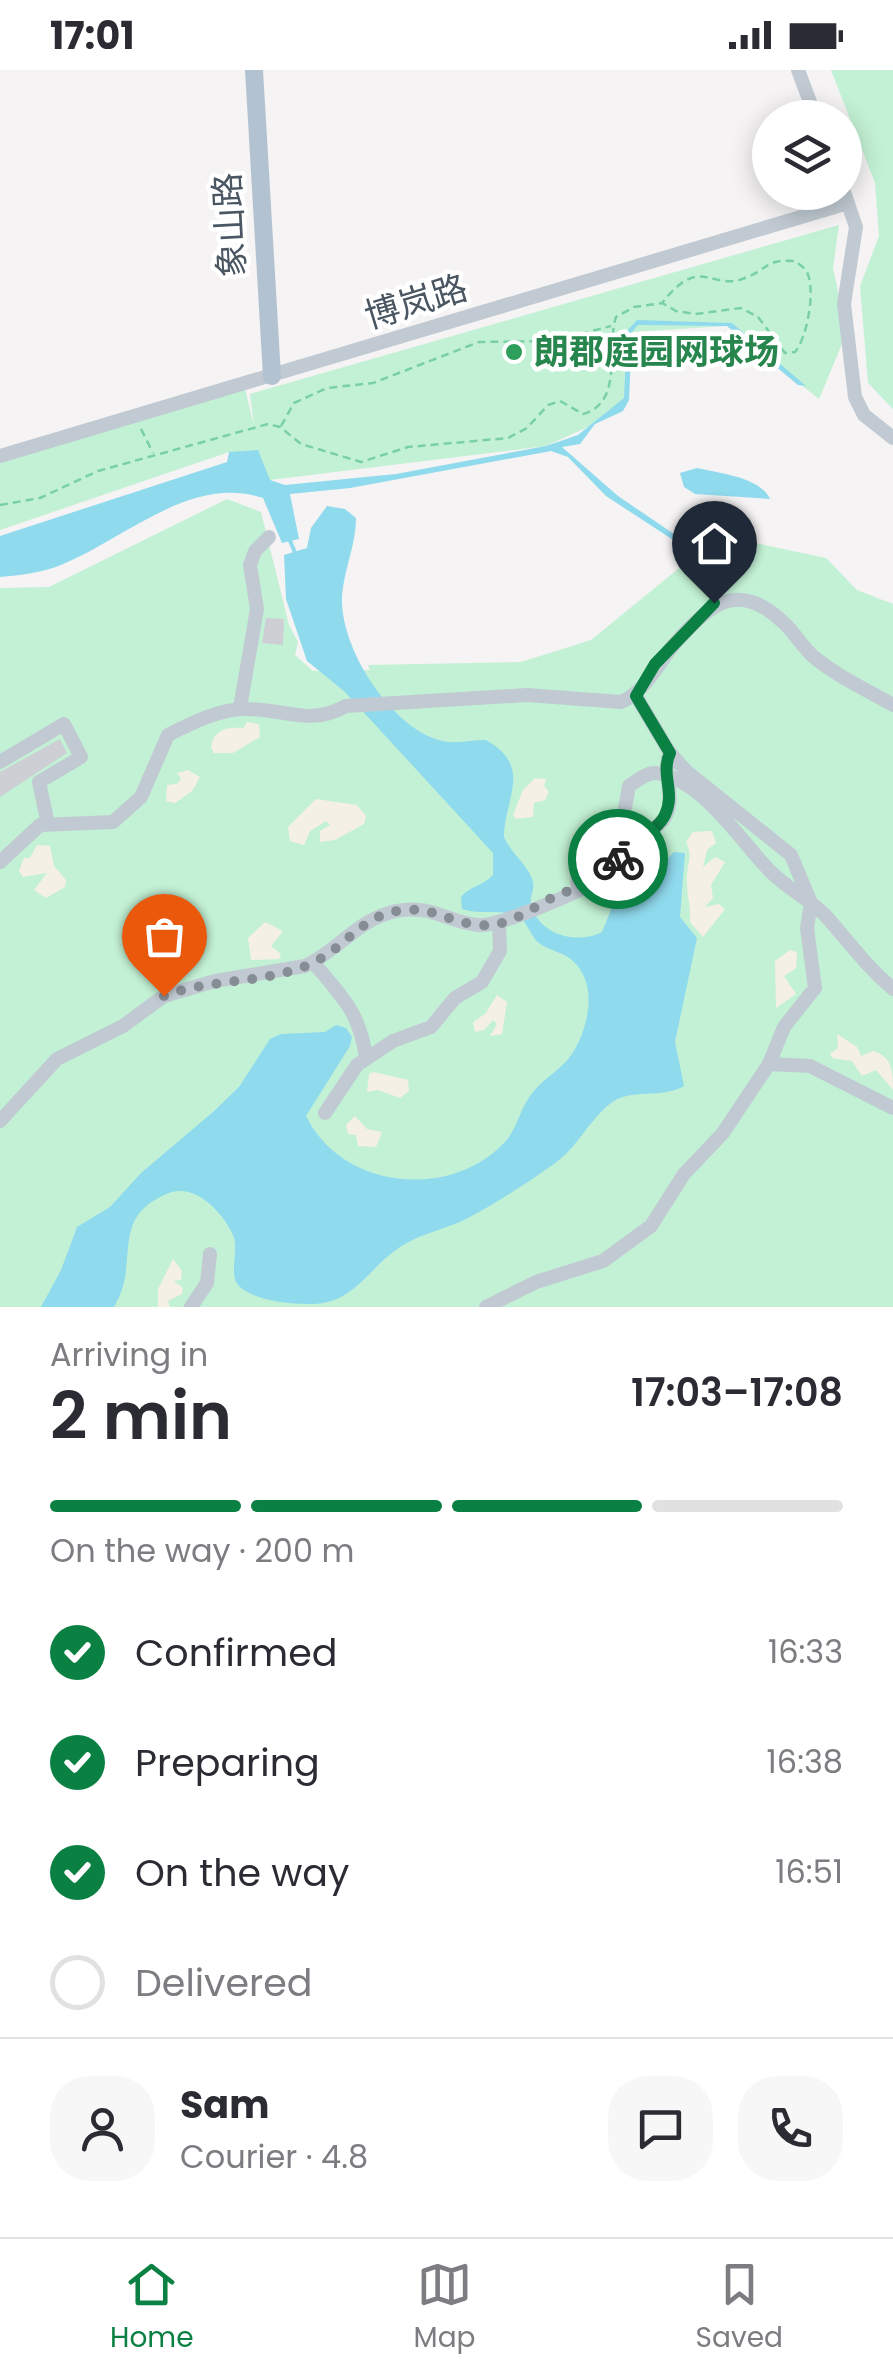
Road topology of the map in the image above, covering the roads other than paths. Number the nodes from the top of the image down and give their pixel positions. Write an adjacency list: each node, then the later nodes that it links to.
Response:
1 (254, 70): 6 (main road, 象山路)
2 (798, 70): 3 (street)
3 (809, 100)
4 (807, 210): 6 (street, 博岚路)
5 (850, 210): 7 (street)
6 (272, 376): 8 (street, 博岚路)
7 (893, 438)
8 (0, 456)
9 (269, 537): 12 (street)
10 (636, 696): 11 (street); 12 (street); 13 (street)
11 (893, 705)
12 (240, 708): 16 (street)
13 (670, 753): 15 (street); 19 (street)
14 (0, 762): 16 (street)
15 (666, 776): 18 (street); 18 (street); 19 (street)
16 (48, 824): 17 (street)
17 (0, 862)
18 (578, 888): 20 (street)
19 (810, 902): 22 (street); 24 (street)
20 (506, 922): 21 (street); 23 (street)
21 (313, 962): 23 (street); 27 (street)
22 (893, 989)
23 (366, 1057): 26 (street)
24 (769, 1064): 25 (street); 30 (street)
25 (893, 1108)
26 (325, 1113)
27 (0, 1121)
28 (210, 1254): 29 (street)
29 (191, 1307)
30 (486, 1307)

